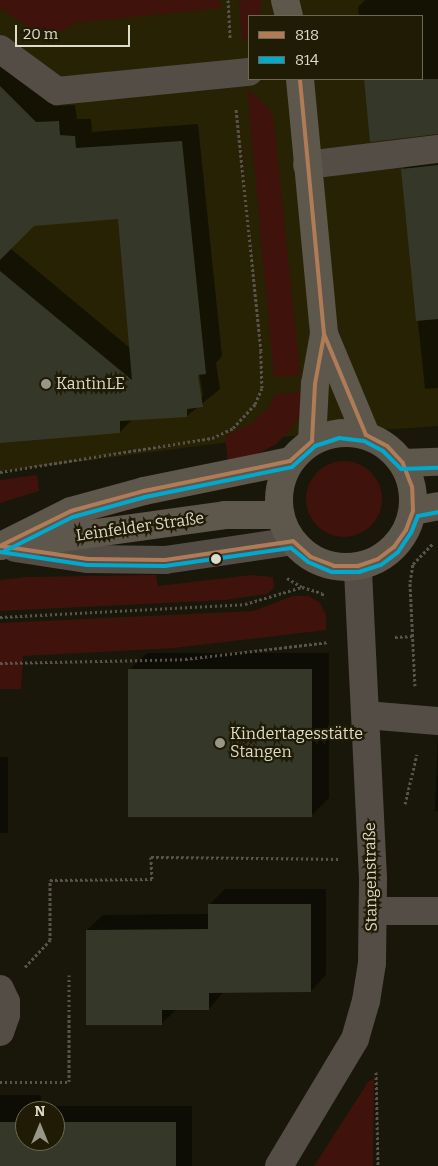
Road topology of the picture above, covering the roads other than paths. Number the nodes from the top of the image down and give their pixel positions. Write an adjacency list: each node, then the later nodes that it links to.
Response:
1 (286, 0): 3 (main road)
2 (297, 0): 4 (main road)
3 (289, 15)
4 (297, 15)
5 (0, 50): 6 (street)
6 (241, 72)
7 (300, 80): 9 (main road)
8 (438, 149): 9 (street)
9 (307, 165): 10 (main road)
10 (324, 334): 11 (main road); 12 (main road)
11 (366, 435): 12 (main road); 15 (main road)
12 (312, 441): 13 (main road)
13 (290, 461): 17 (main road); 19 (main road, Leinfelder Straße)
14 (438, 462): 15 (main road)
15 (403, 463): 16 (main road)
16 (425, 509): 20 (main road)
17 (280, 515): 18 (main road); 19 (main road, Leinfelder Straße)
18 (293, 541): 19 (street); 20 (main road)
19 (1, 546)
20 (358, 566): 21 (street, Stangenstraße)
21 (366, 715): 22 (street); 23 (street, Stangenstraße)
22 (438, 721)
23 (374, 911): 24 (street); 27 (street, Stangenstraße)
24 (438, 911)
25 (0, 990): 26 (street)
26 (0, 1032)
27 (279, 1166)

